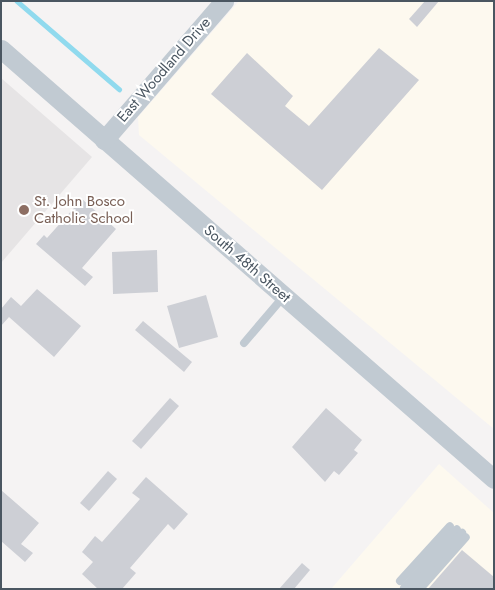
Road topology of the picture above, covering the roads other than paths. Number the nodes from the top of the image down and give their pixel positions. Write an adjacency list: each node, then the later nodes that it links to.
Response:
1 (224, 1): 3 (street, East Woodland Drive)
2 (1, 49): 3 (street, South 48th Street)
3 (104, 140): 4 (street, South 48th Street)
4 (284, 296): 5 (lane); 6 (street, South 48th Street)
5 (244, 343)
6 (494, 479)
7 (459, 531): 8 (lane); 8 (lane); 9 (lane)
8 (405, 586)
9 (420, 589)

